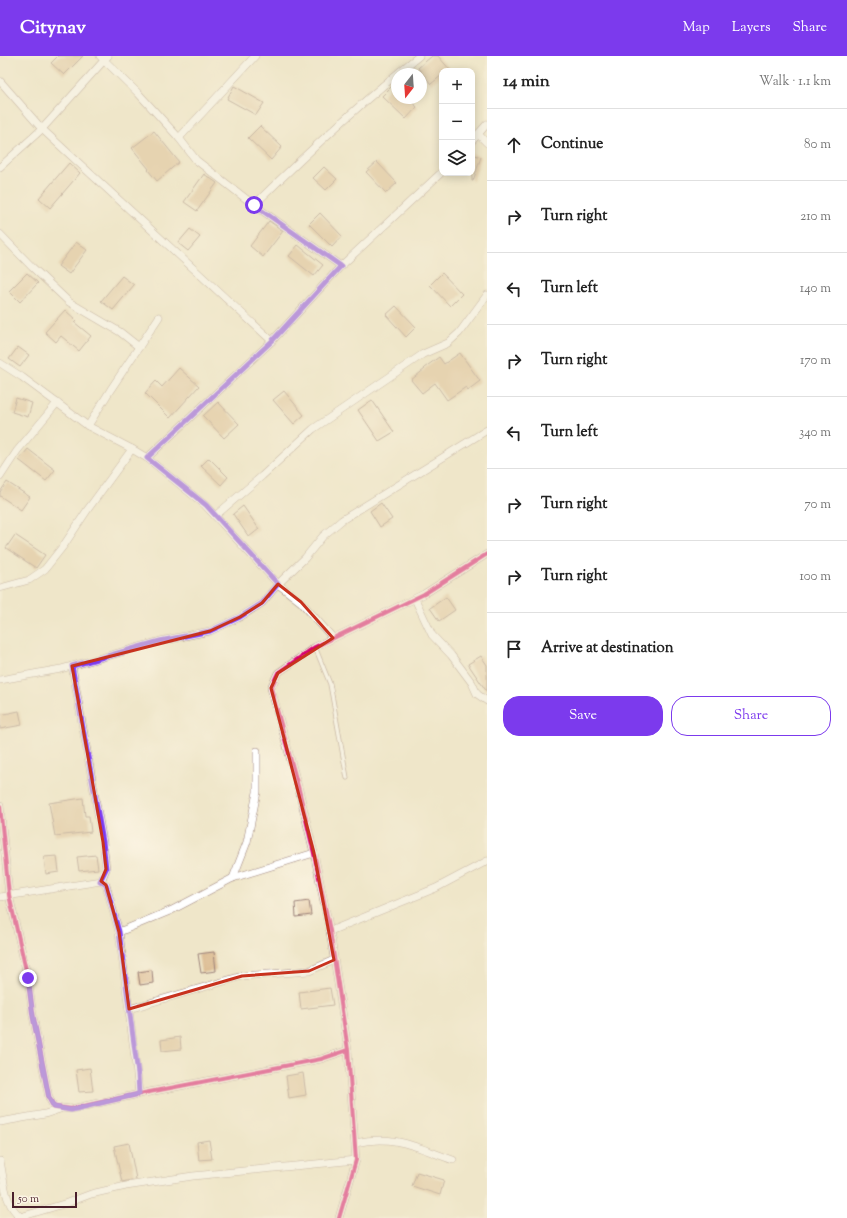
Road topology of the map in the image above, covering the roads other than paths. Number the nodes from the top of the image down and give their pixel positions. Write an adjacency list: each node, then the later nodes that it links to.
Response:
1 (255, 56): 8 (street)
2 (419, 56): 13 (street)
3 (104, 57): 6 (street); 8 (street)
4 (0, 81): 6 (street)
5 (487, 124): 7 (street)
6 (42, 129): 11 (street); 18 (street)
7 (478, 134): 9 (street); 10 (street)
8 (179, 138): 13 (street)
9 (473, 140)
10 (487, 143)
11 (0, 167)
12 (439, 175): 15 (street)
13 (254, 205): 15 (street)
14 (0, 234): 19 (street)
15 (341, 266): 18 (street)
16 (487, 295): 27 (street)
17 (160, 317): 19 (street)
18 (272, 341): 25 (street)
19 (139, 347): 22 (street)
20 (0, 363): 21 (street)
21 (57, 403): 22 (street); 26 (street)
22 (88, 426): 24 (street)
23 (487, 430): 29 (street)
24 (132, 449): 25 (street); 30 (street)
25 (147, 458): 27 (street)
26 (0, 477)
27 (215, 516): 29 (street)
28 (486, 557): 31 (street)
29 (278, 584): 32 (street); 34 (street)
30 (0, 588)
31 (415, 599): 32 (street); 36 (street)
32 (333, 638): 33 (street)
33 (315, 648): 38 (lane); 40 (street)
34 (72, 666): 35 (street); 43 (street)
35 (0, 680)
36 (487, 701)
37 (257, 751): 42 (street)
38 (347, 778)
39 (0, 806): 44 (street)
40 (314, 853): 42 (street); 46 (street)
41 (487, 861): 46 (street)
42 (233, 878): 47 (street)
43 (100, 881): 44 (street); 47 (street)
44 (9, 895): 45 (street); 52 (street)
45 (0, 897)
46 (330, 931): 48 (street)
47 (119, 932): 49 (street)
48 (334, 960): 49 (street); 50 (street)
49 (129, 1009): 51 (street)
50 (348, 1050): 51 (street); 54 (street)
51 (139, 1094): 52 (street)
52 (60, 1109): 53 (street)
53 (0, 1122)
54 (355, 1143): 55 (street); 56 (street)
55 (356, 1160): 58 (street); 59 (street)
56 (453, 1160)
57 (0, 1161): 58 (street)
58 (19, 1217)
59 (339, 1218)

